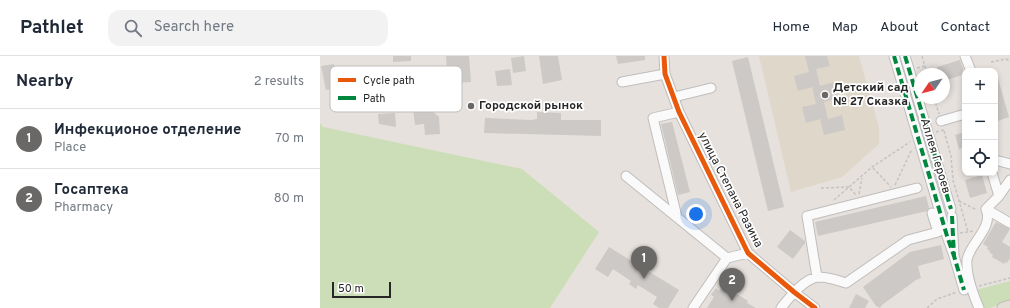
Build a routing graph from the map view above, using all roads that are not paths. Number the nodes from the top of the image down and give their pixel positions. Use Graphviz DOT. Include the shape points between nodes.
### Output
graph roads {
  1 [pos="664,56"];
  2 [pos="894,56"];
  3 [pos="905,56"];
  4 [pos="966,56"];
  5 [pos="970,68"];
  6 [pos="665,74"];
  7 [pos="622,82"];
  8 [pos="711,88"];
  9 [pos="674,97"];
  10 [pos="679,112"];
  11 [pos="962,116"];
  12 [pos="942,126"];
  13 [pos="998,161"];
  14 [pos="1010,164"];
  15 [pos="626,176"];
  16 [pos="993,176"];
  17 [pos="1010,180"];
  18 [pos="917,188"];
  19 [pos="999,196"];
  20 [pos="987,212"];
  21 [pos="932,213"];
  22 [pos="677,217"];
  23 [pos="1010,223"];
  24 [pos="748,253"];
  25 [pos="954,256"];
  26 [pos="727,258"];
  27 [pos="817,277"];
  28 [pos="964,290"];
  29 [pos="794,292"];
  30 [pos="1010,306"];
  31 [pos="693,308"];
  32 [pos="781,308"];
  33 [pos="815,308"];
  34 [pos="979,308"];
  35 [pos="1003,308"];
  1 -- 6 [label="street, улица Степана Разина"];
  2 -- 25 [label="street"];
  3 -- 25 [label="street, Аллея Героев" via="951,213"];
  4 -- 5 [label="street"];
  6 -- 7 [label="street"];
  6 -- 9 [label="street, улица Степана Разина"];
  8 -- 9 [label="street"];
  9 -- 10 [label="street, улица Степана Разина"];
  10 -- 22 [label="street" via="653,118"];
  10 -- 24 [label="street, улица Степана Разина"];
  11 -- 12 [label="street"];
  13 -- 14 [label="street"];
  15 -- 22 [label="street"];
  16 -- 19 [label="street"];
  17 -- 19 [label="street"];
  18 -- 27 [label="street" via="807,216"];
  19 -- 20 [label="street"];
  20 -- 23 [label="street"];
  20 -- 34 [label="street" via="984,230 968,258 967,271"];
  21 -- 27 [label="street" via="938,232 908,240 846,283"];
  22 -- 26 [label="street"];
  24 -- 26 [label="street"];
  24 -- 29 [label="street, улица Степана Разина"];
  25 -- 28 [label="street"];
  26 -- 31 [label="street"];
  27 -- 29 [label="street"];
  29 -- 32 [label="street"];
  29 -- 33 [label="street, улица Степана Разина"];
  30 -- 35 [label="main road"];
}
